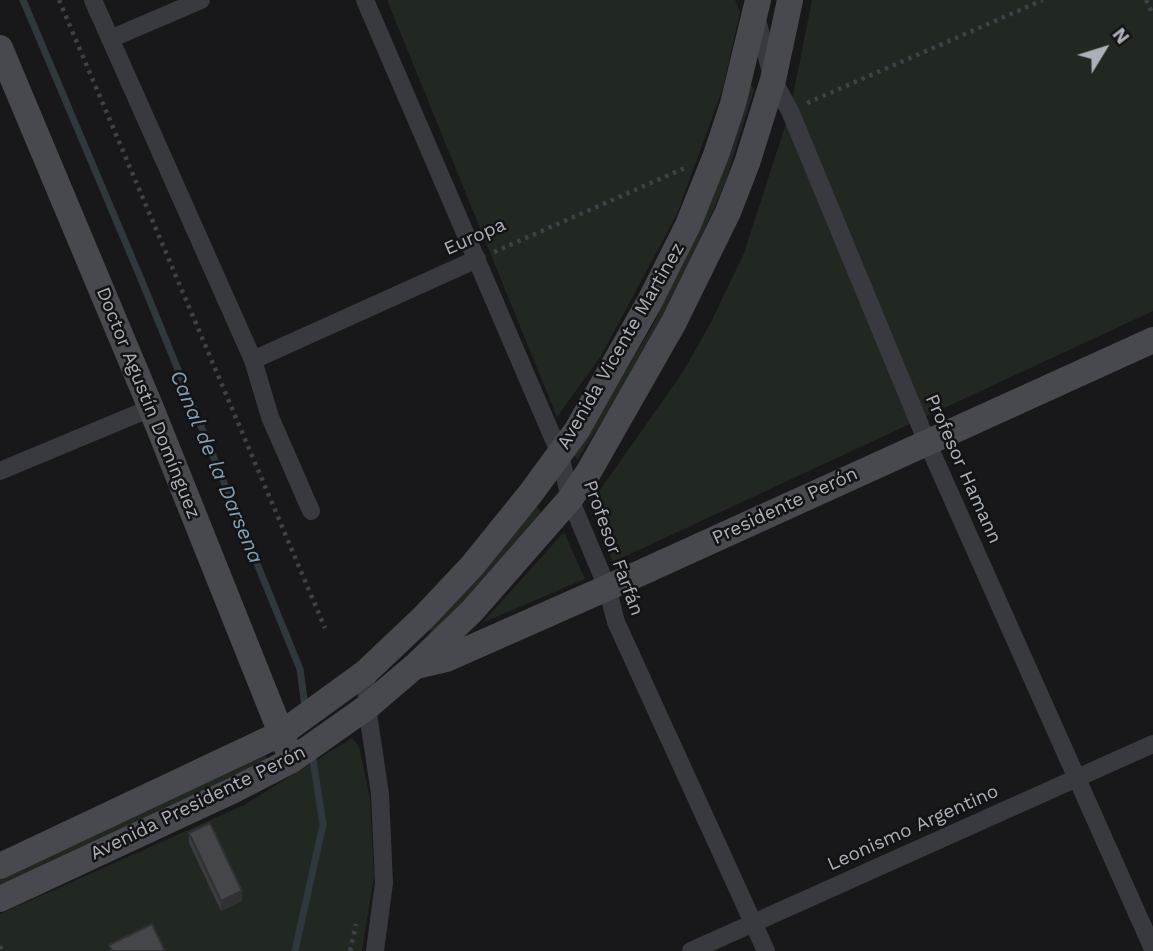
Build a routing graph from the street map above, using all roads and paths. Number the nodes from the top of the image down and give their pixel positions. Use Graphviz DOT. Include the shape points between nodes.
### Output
graph roads {
  1 [pos="60,0"];
  2 [pos="93,0"];
  3 [pos="201,0"];
  4 [pos="365,0"];
  5 [pos="790,0"];
  6 [pos="1043,0"];
  7 [pos="1146,0"];
  8 [pos="754,4"];
  9 [pos="1153,15"];
  10 [pos="110,39"];
  11 [pos="0,48"];
  12 [pos="774,80"];
  13 [pos="7,83"];
  14 [pos="790,111"];
  15 [pos="716,155"];
  16 [pos="477,259"];
  17 [pos="1153,340"];
  18 [pos="253,360"];
  19 [pos="151,408"];
  20 [pos="927,442"];
  21 [pos="560,454"];
  22 [pos="0,471"];
  23 [pos="570,499"];
  24 [pos="311,510"];
  25 [pos="607,587"];
  26 [pos="325,628"];
  27 [pos="415,666"];
  28 [pos="366,672"];
  29 [pos="366,707"];
  30 [pos="282,733"];
  31 [pos="1153,744"];
  32 [pos="292,760"];
  33 [pos="1077,779"];
  34 [pos="0,866"];
  35 [pos="0,899"];
  36 [pos="754,921"];
  37 [pos="0,946"];
  38 [pos="377,949"];
  39 [pos="1153,949"];
  40 [pos="2,951"];
  41 [pos="691,951"];
  42 [pos="766,951"];
  1 -- 26 [label="path"];
  2 -- 10 [label="street"];
  3 -- 10 [label="street"];
  4 -- 16 [label="street, Profesor Farfán"];
  5 -- 12 [label="main road, Avenida Vicente Martinez"];
  6 -- 14 [label="path"];
  7 -- 9 [label="path"];
  8 -- 12 [label="street, Profesor Hamann"];
  8 -- 15 [label="main road, Avenida Vicente Martinez" via="733,104"];
  10 -- 18 [label="street"];
  11 -- 13 [label="main road, Doctor Agustín Domínguez"];
  12 -- 14 [label="street, Profesor Hamann"];
  12 -- 23 [label="main road, Avenida Vicente Martinez" via="712,248"];
  13 -- 19 [label="main road, Doctor Agustín Domínguez"];
  14 -- 20 [label="street, Profesor Hamann"];
  15 -- 16 [label="path, Europa"];
  15 -- 21 [label="main road, Avenida Vicente Martinez" via="650,302"];
  16 -- 18 [label="street, Europa"];
  16 -- 21 [label="street, Profesor Farfán"];
  17 -- 20 [label="main road, Presidente Perón"];
  18 -- 24 [label="street" via="270,417"];
  19 -- 22 [label="street"];
  19 -- 30 [label="main road, Doctor Agustín Domínguez"];
  20 -- 25 [label="main road, Presidente Perón"];
  20 -- 33 [label="street, Profesor Hamann"];
  21 -- 23 [label="street, Profesor Farfán"];
  21 -- 28 [label="main road, Avenida Vicente Martinez" via="472,566"];
  23 -- 25 [label="street, Profesor Farfán"];
  23 -- 27 [label="main road, Avenida Vicente Martinez" via="472,611"];
  25 -- 27 [label="main road, Presidente Perón" via="446,659"];
  25 -- 36 [label="street, Profesor Farfán" via="616,622"];
  27 -- 28 [label="main road, Avenida Presidente Perón"];
  27 -- 29 [label="main road, Avenida Presidente Perón"];
  28 -- 29 [label="street"];
  28 -- 30 [label="main road, Avenida Presidente Perón"];
  29 -- 32 [label="main road, Avenida Presidente Perón"];
  29 -- 38 [label="street" via="380,794 384,883"];
  30 -- 32 [label="main road, Doctor Agustín Domínguez"];
  30 -- 34 [label="main road, Avenida Presidente Perón"];
  31 -- 33 [label="street, Leonismo Argentino"];
  32 -- 35 [label="main road, Avenida Presidente Perón"];
  33 -- 36 [label="street, Leonismo Argentino"];
  33 -- 39 [label="street, Profesor Hamann"];
  36 -- 41 [label="street, Leonismo Argentino"];
  36 -- 42 [label="street, Profesor Farfán"];
  37 -- 40 [label="path"];
}
